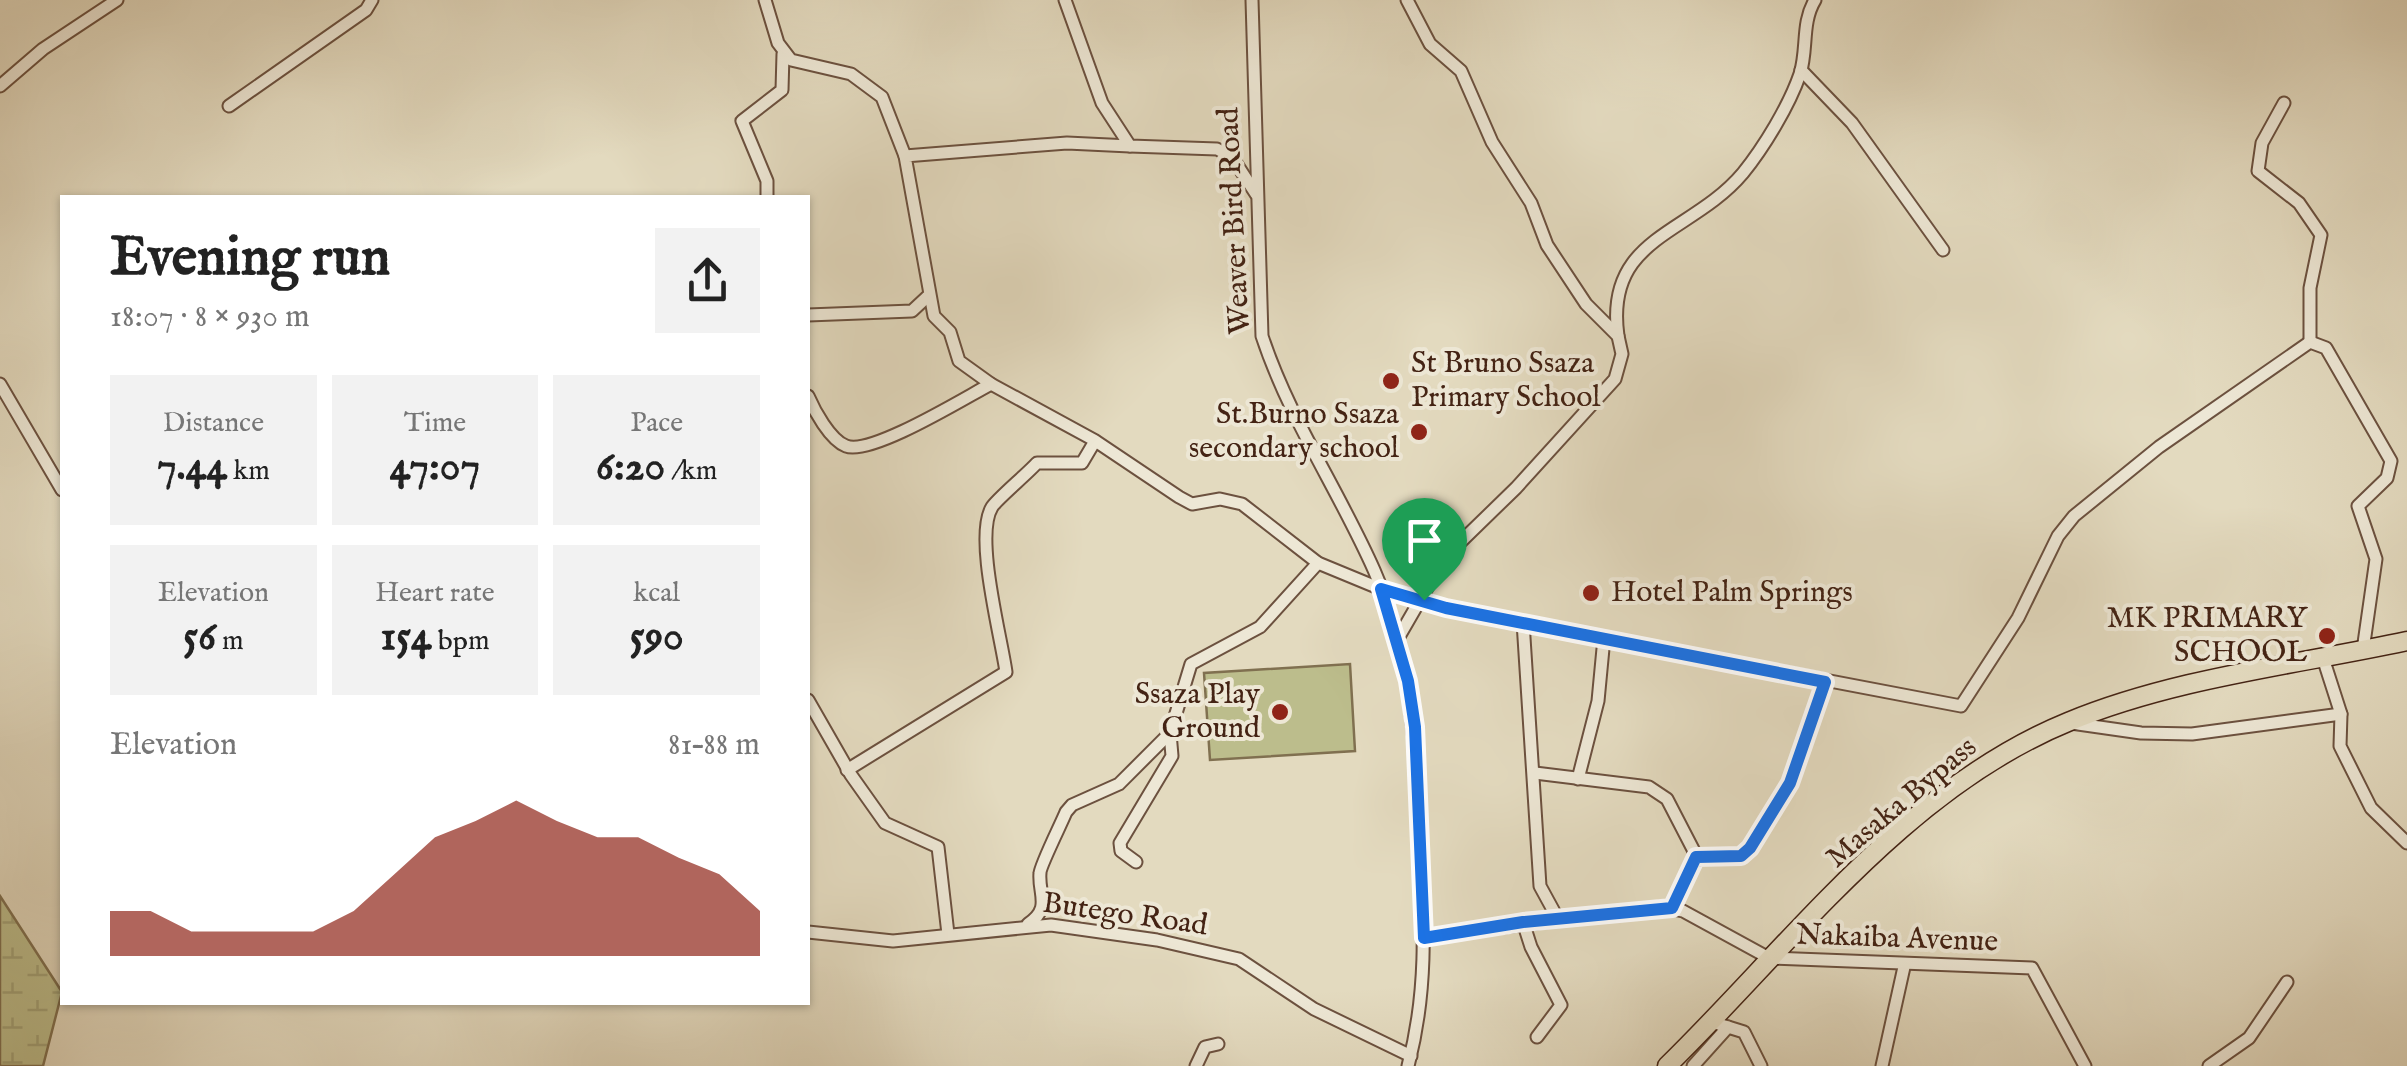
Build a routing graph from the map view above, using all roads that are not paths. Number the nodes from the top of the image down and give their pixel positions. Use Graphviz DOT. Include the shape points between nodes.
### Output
graph roads {
  1 [pos="117,0"];
  2 [pos="372,0"];
  3 [pos="765,0"];
  4 [pos="1065,0"];
  5 [pos="1252,0"];
  6 [pos="1407,0"];
  7 [pos="1816,0"];
  8 [pos="784,54"];
  9 [pos="1802,70"];
  10 [pos="2,79"];
  11 [pos="2284,102"];
  12 [pos="229,106"];
  13 [pos="1130,146"];
  14 [pos="906,156"];
  15 [pos="767,195"];
  16 [pos="1258,198"];
  17 [pos="1943,250"];
  18 [pos="927,298"];
  19 [pos="912,311"];
  20 [pos="810,315"];
  21 [pos="934,316"];
  22 [pos="1618,336"];
  23 [pos="2310,342"];
  24 [pos="0,384"];
  25 [pos="991,384"];
  26 [pos="812,413"];
  27 [pos="1095,441"];
  28 [pos="60,487"];
  29 [pos="1318,564"];
  30 [pos="1381,589"];
  31 [pos="1424,600"];
  32 [pos="1523,622"];
  33 [pos="1604,638"];
  34 [pos="1397,640"];
  35 [pos="2407,642"];
  36 [pos="2363,650"];
  37 [pos="2323,658"];
  38 [pos="1825,682"];
  39 [pos="810,704"];
  40 [pos="2341,714"];
  41 [pos="2321,717"];
  42 [pos="2067,722"];
  43 [pos="1170,733"];
  44 [pos="2338,736"];
  45 [pos="847,770"];
  46 [pos="1535,773"];
  47 [pos="1578,780"];
  48 [pos="2407,843"];
  49 [pos="1696,857"];
  50 [pos="1136,862"];
  51 [pos="1672,908"];
  52 [pos="1558,919"];
  53 [pos="1523,922"];
  54 [pos="1025,926"];
  55 [pos="810,932"];
  56 [pos="948,934"];
  57 [pos="1424,938"];
  58 [pos="1769,958"];
  59 [pos="1904,967"];
  60 [pos="2287,982"];
  61 [pos="1720,1025"];
  62 [pos="1537,1036"];
  63 [pos="1218,1044"];
  64 [pos="1410,1061"];
  65 [pos="1196,1066"];
  66 [pos="1667,1066"];
  67 [pos="1694,1066"];
  68 [pos="1761,1066"];
  69 [pos="1882,1066"];
  70 [pos="2085,1066"];
  71 [pos="2208,1066"];
  1 -- 10 [label="street"];
  2 -- 12 [label="street"];
  3 -- 8 [label="street"];
  4 -- 13 [label="street" via="1102,103"];
  5 -- 16 [label="street, Weaver Bird Road"];
  6 -- 22 [label="street" via="1430,44 1466,80 1548,245 1586,304"];
  7 -- 9 [label="street"];
  8 -- 14 [label="street" via="867,83 882,97"];
  8 -- 15 [label="street" via="782,90 742,121"];
  9 -- 17 [label="street" via="1852,123"];
  9 -- 22 [label="street" via="1745,170 1632,260 1617,296"];
  11 -- 23 [label="street" via="2262,143 2258,171 2298,203 2321,235 2310,288"];
  13 -- 14 [label="street" via="1067,142"];
  13 -- 16 [label="street" via="1217,149 1232,156"];
  14 -- 18 [label="street"];
  16 -- 30 [label="street, Weaver Bird Road" via="1262,336"];
  18 -- 19 [label="street"];
  18 -- 21 [label="street"];
  19 -- 20 [label="street"];
  19 -- 21 [label="street"];
  21 -- 25 [label="street" via="950,332 955,355"];
  22 -- 31 [label="street" via="1622,354 1615,379 1456,544"];
  23 -- 36 [label="street" via="2326,348 2391,461 2387,478 2358,506 2376,559"];
  23 -- 38 [label="street" via="2159,447 2074,516 1961,706"];
  24 -- 28 [label="street"];
  25 -- 26 [label="street" via="858,446 838,440"];
  25 -- 27 [label="street"];
  27 -- 29 [label="street" via="1192,504 1242,504"];
  27 -- 45 [label="street" via="1082,462 1037,463 992,507 985,562 1006,672"];
  29 -- 30 [label="street"];
  29 -- 43 [label="street" via="1260,626 1195,659"];
  30 -- 31 [label="street"];
  30 -- 34 [label="street, Weaver Bird Road"];
  31 -- 32 [label="street"];
  31 -- 34 [label="street"];
  32 -- 33 [label="street"];
  32 -- 46 [label="street"];
  33 -- 38 [label="street"];
  33 -- 47 [label="street" via="1598,701"];
  34 -- 57 [label="street, Weaver Bird Road" via="1415,727"];
  35 -- 36 [label="highway, Masaka Bypass"];
  36 -- 37 [label="highway, Masaka Bypass"];
  37 -- 40 [label="street"];
  37 -- 42 [label="highway, Masaka Bypass" via="2154,693"];
  38 -- 49 [label="street" via="1790,783 1750,848 1741,856"];
  39 -- 45 [label="street"];
  40 -- 41 [label="street"];
  40 -- 44 [label="street"];
  41 -- 42 [label="street" via="2192,734"];
  41 -- 44 [label="street"];
  42 -- 58 [label="highway, Masaka Bypass" via="1962,783"];
  43 -- 50 [label="street" via="1172,756 1120,843"];
  43 -- 54 [label="street" via="1119,784 1066,812 1039,871 1045,899 1038,918"];
  44 -- 48 [label="street" via="2371,808"];
  45 -- 56 [label="street" via="885,823 938,847"];
  46 -- 47 [label="street"];
  46 -- 52 [label="street" via="1540,886"];
  47 -- 49 [label="street" via="1658,792"];
  49 -- 51 [label="street"];
  51 -- 52 [label="street"];
  51 -- 58 [label="street, Nakaiba Avenue"];
  52 -- 53 [label="street"];
  53 -- 57 [label="street"];
  53 -- 62 [label="street" via="1562,1005"];
  54 -- 56 [label="street, Butego Road"];
  54 -- 64 [label="street, Butego Road" via="1220,953"];
  55 -- 56 [label="street, Butego Road" via="872,942"];
  57 -- 64 [label="street, Weaver Bird Road" via="1426,978"];
  58 -- 59 [label="street, Nakaiba Avenue"];
  58 -- 61 [label="highway, Masaka Bypass"];
  59 -- 69 [label="street"];
  59 -- 70 [label="street, Nakaiba Avenue" via="2032,968"];
  60 -- 71 [label="street" via="2249,1038"];
  61 -- 66 [label="highway, Masaka Bypass"];
  61 -- 67 [label="street"];
  61 -- 68 [label="street" via="1744,1032"];
  63 -- 65 [label="street" via="1206,1047"];
}
